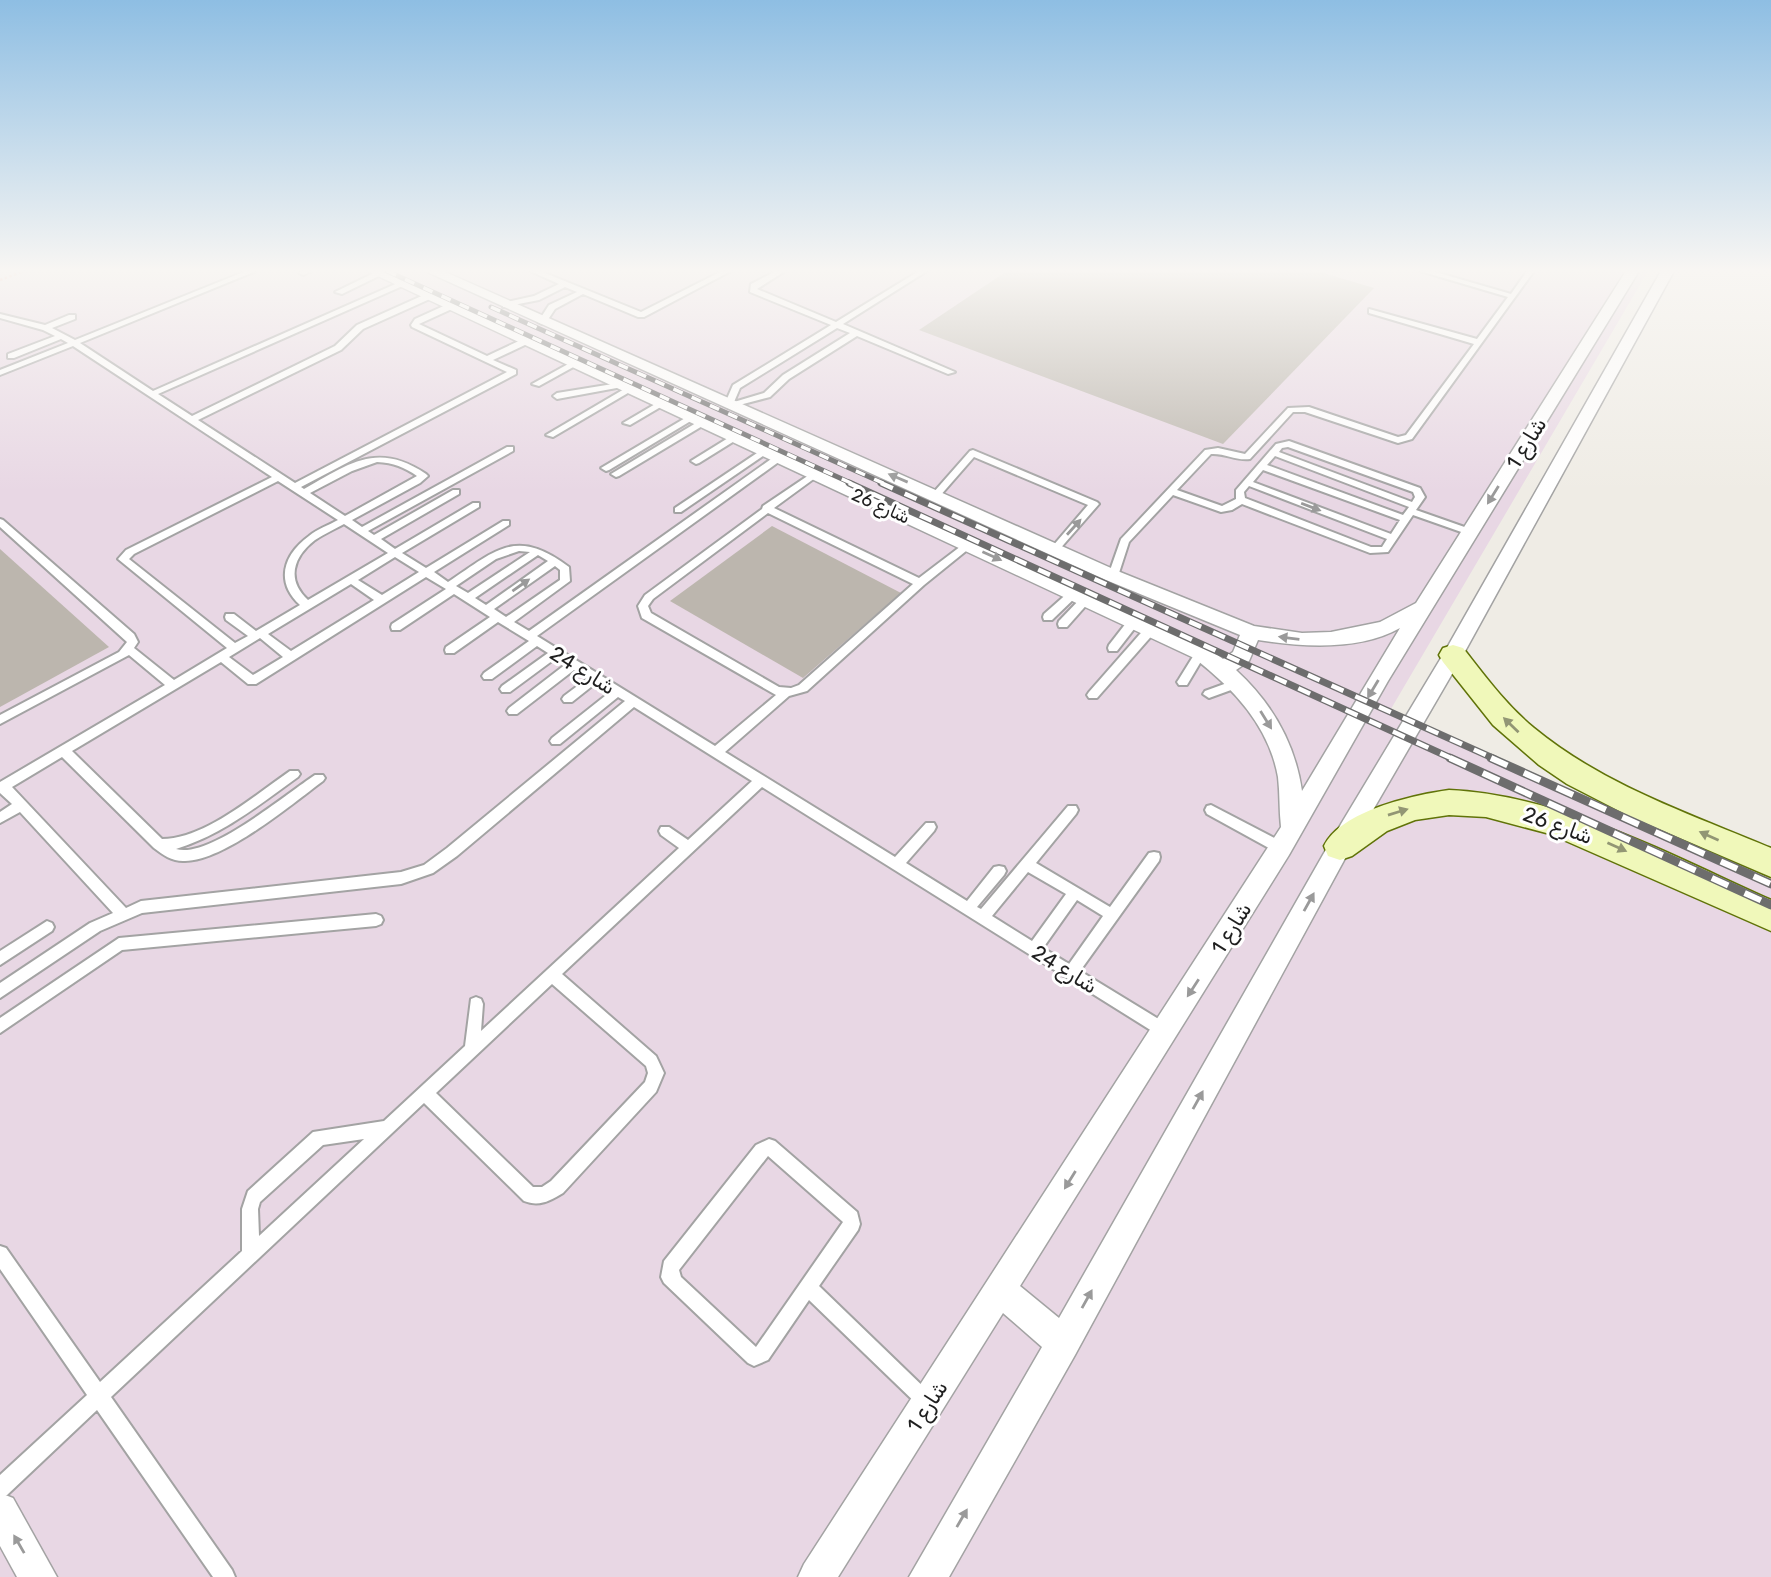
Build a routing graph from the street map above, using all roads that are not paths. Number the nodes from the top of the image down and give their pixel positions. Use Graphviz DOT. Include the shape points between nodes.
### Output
graph roads {
  1 [pos="40,345"];
  2 [pos="70,345"];
  3 [pos="76,345"];
  4 [pos="266,345"];
  5 [pos="341,345"];
  6 [pos="456,345"];
  7 [pos="519,345"];
  8 [pos="530,345"];
  9 [pos="593,345"];
  10 [pos="804,345"];
  11 [pos="838,345"];
  12 [pos="884,345"];
  13 [pos="1475,345"];
  14 [pos="1587,345"];
  15 [pos="1627,345"];
  16 [pos="11,356"];
  17 [pos="488,359"];
  18 [pos="573,365"];
  19 [pos="951,372"];
  20 [pos="0,373"];
  21 [pos="536,384"];
  22 [pos="624,388"];
  23 [pos="152,394"];
  24 [pos="556,396"];
  25 [pos="660,405"];
  26 [pos="732,406"];
  27 [pos="191,419"];
  28 [pos="698,422"];
  29 [pos="627,423"];
  30 [pos="550,435"];
  31 [pos="733,438"];
  32 [pos="510,449"];
  33 [pos="973,453"];
  34 [pos="1273,453"];
  35 [pos="770,455"];
  36 [pos="696,461"];
  37 [pos="1262,466"];
  38 [pos="606,468"];
  39 [pos="616,474"];
  40 [pos="812,475"];
  41 [pos="278,477"];
  42 [pos="1248,483"];
  43 [pos="413,484"];
  44 [pos="299,490"];
  45 [pos="1172,491"];
  46 [pos="456,492"];
  47 [pos="428,494"];
  48 [pos="390,495"];
  49 [pos="936,495"];
  50 [pos="1241,500"];
  51 [pos="476,505"];
  52 [pos="406,506"];
  53 [pos="766,509"];
  54 [pos="678,510"];
  55 [pos="1410,512"];
  56 [pos="344,520"];
  57 [pos="0,522"];
  58 [pos="506,523"];
  59 [pos="361,531"];
  60 [pos="1470,533"];
  61 [pos="1393,538"];
  62 [pos="374,539"];
  63 [pos="968,545"];
  64 [pos="1055,549"];
  65 [pos="538,551"];
  66 [pos="395,553"];
  67 [pos="555,561"];
  68 [pos="428,573"];
  69 [pos="1113,576"];
  70 [pos="350,579"];
  71 [pos="920,583"];
  72 [pos="452,588"];
  73 [pos="1080,596"];
  74 [pos="468,598"];
  75 [pos="383,601"];
  76 [pos="307,605"];
  77 [pos="1424,607"];
  78 [pos="486,609"];
  79 [pos="230,617"];
  80 [pos="1048,617"];
  81 [pos="503,619"];
  82 [pos="1134,621"];
  83 [pos="1063,624"];
  84 [pos="396,627"];
  85 [pos="1151,629"];
  86 [pos="1251,632"];
  87 [pos="258,634"];
  88 [pos="533,638"];
  89 [pos="234,648"];
  90 [pos="1113,648"];
  91 [pos="129,650"];
  92 [pos="450,650"];
  93 [pos="556,653"];
  94 [pos="1201,653"];
  95 [pos="1453,655"];
  96 [pos="221,656"];
  97 [pos="291,657"];
  98 [pos="574,664"];
  99 [pos="488,676"];
  100 [pos="1231,676"];
  101 [pos="596,678"];
  102 [pos="1183,682"];
  103 [pos="173,685"];
  104 [pos="506,689"];
  105 [pos="617,692"];
  106 [pos="786,692"];
  107 [pos="1209,694"];
  108 [pos="1093,695"];
  109 [pos="568,699"];
  110 [pos="633,701"];
  111 [pos="513,711"];
  112 [pos="0,720"];
  113 [pos="556,741"];
  114 [pos="63,750"];
  115 [pos="715,753"];
  116 [pos="294,774"];
  117 [pos="319,778"];
  118 [pos="760,781"];
  119 [pos="1,787"];
  120 [pos="21,805"];
  121 [pos="1072,810"];
  122 [pos="1211,810"];
  123 [pos="0,818"];
  124 [pos="930,827"];
  125 [pos="665,831"];
  126 [pos="1286,838"];
  127 [pos="159,844"];
  128 [pos="1340,846"];
  129 [pos="689,848"];
  130 [pos="1154,857"];
  131 [pos="1771,863"];
  132 [pos="1026,864"];
  133 [pos="896,865"];
  134 [pos="999,871"];
  135 [pos="1075,892"];
  136 [pos="968,909"];
  137 [pos="122,913"];
  138 [pos="1113,915"];
  139 [pos="1771,916"];
  140 [pos="982,918"];
  141 [pos="376,920"];
  142 [pos="47,927"];
  143 [pos="1033,950"];
  144 [pos="0,959"];
  145 [pos="1070,973"];
  146 [pos="552,975"];
  147 [pos="0,991"];
  148 [pos="476,1004"];
  149 [pos="0,1026"];
  150 [pos="1165,1031"];
  151 [pos="472,1050"];
  152 [pos="425,1093"];
  153 [pos="387,1128"];
  154 [pos="0,1254"];
  155 [pos="251,1255"];
  156 [pos="809,1288"];
  157 [pos="1001,1290"];
  158 [pos="1063,1343"];
  159 [pos="99,1396"];
  160 [pos="929,1404"];
  161 [pos="0,1488"];
  162 [pos="0,1511"];
  163 [pos="38,1577"];
  164 [pos="225,1577"];
  165 [pos="817,1577"];
  166 [pos="928,1577"];
  1 -- 16 [label="lane"];
  2 -- 20 [label="lane"];
  3 -- 23 [label="lane, شارع 24"];
  4 -- 23 [label="lane"];
  5 -- 27 [label="lane"];
  6 -- 17 [label="lane"];
  7 -- 17 [label="lane"];
  8 -- 18 [label="street, شارع 26"];
  9 -- 26 [label="street, شارع 26"];
  10 -- 26 [label="lane" via="736,387"];
  11 -- 26 [label="lane" via="767,394"];
  12 -- 19 [label="lane"];
  13 -- 45 [label="lane" via="1405,439 1392,439 1296,408 1247,457 1208,452"];
  14 -- 60 [label="street, شارع 1, one-way"];
  15 -- 95 [label="street, شارع 1"];
  17 -- 44 [label="lane" via="513,372"];
  18 -- 21 [label="lane"];
  18 -- 22 [label="street, شارع 26"];
  22 -- 24 [label="lane"];
  22 -- 25 [label="street, شارع 26"];
  22 -- 30 [label="lane"];
  23 -- 27 [label="lane, شارع 24"];
  25 -- 28 [label="street, شارع 26"];
  25 -- 29 [label="lane"];
  26 -- 28 [label="street"];
  49 -- 26 [label="street, شارع 26, one-way"];
  27 -- 41 [label="lane, شارع 24"];
  28 -- 31 [label="street, شارع 26"];
  28 -- 38 [label="lane"];
  28 -- 39 [label="lane"];
  31 -- 35 [label="street, شارع 26"];
  31 -- 36 [label="lane"];
  32 -- 47 [label="lane"];
  33 -- 49 [label="lane"];
  64 -- 33 [label="lane, one-way" via="1094,504"];
  34 -- 37 [label="lane"];
  34 -- 55 [label="lane"];
  34 -- 55 [label="lane" via="1283,444 1297,445 1413,488 1420,495"];
  35 -- 40 [label="street, شارع 26"];
  35 -- 54 [label="lane"];
  35 -- 88 [label="lane"];
  37 -- 42 [label="lane"];
  37 -- 55 [label="lane"];
  40 -- 53 [label="lane"];
  40 -- 63 [label="street, شارع 26"];
  41 -- 44 [label="lane, شارع 24"];
  41 -- 89 [label="lane" via="123,559"];
  42 -- 50 [label="lane" via="1238,494"];
  42 -- 61 [label="lane, one-way"];
  43 -- 44 [label="lane" via="422,474 399,459 384,458"];
  43 -- 47 [label="lane"];
  43 -- 48 [label="lane"];
  44 -- 56 [label="lane, شارع 24"];
  45 -- 50 [label="lane" via="1221,509"];
  45 -- 69 [label="lane" via="1124,541"];
  46 -- 62 [label="lane"];
  47 -- 52 [label="lane"];
  48 -- 52 [label="lane"];
  48 -- 56 [label="lane"];
  49 -- 64 [label="street, شارع 26"];
  50 -- 61 [label="lane" via="1374,551 1385,550"];
  51 -- 66 [label="lane"];
  52 -- 59 [label="lane"];
  53 -- 71 [label="lane"];
  53 -- 106 [label="lane" via="643,606 646,615"];
  55 -- 60 [label="lane"];
  55 -- 61 [label="lane"];
  56 -- 59 [label="lane, شارع 24"];
  56 -- 76 [label="lane" via="312,538 293,562 289,586"];
  57 -- 91 [label="lane" via="130,636"];
  58 -- 68 [label="lane"];
  59 -- 62 [label="lane, شارع 24"];
  60 -- 77 [label="street, شارع 1"];
  62 -- 66 [label="lane, شارع 24"];
  63 -- 71 [label="lane"];
  63 -- 73 [label="street, شارع 26, one-way"];
  64 -- 69 [label="street, شارع 26"];
  65 -- 67 [label="lane"];
  65 -- 72 [label="lane" via="512,546"];
  65 -- 74 [label="lane"];
  66 -- 68 [label="lane, شارع 24"];
  66 -- 70 [label="lane"];
  78 -- 67 [label="lane, one-way"];
  67 -- 81 [label="lane" via="565,569 565,581"];
  68 -- 72 [label="lane, شارع 24"];
  68 -- 75 [label="lane"];
  69 -- 86 [label="street, شارع 26"];
  70 -- 75 [label="lane"];
  70 -- 76 [label="lane"];
  71 -- 106 [label="lane" via="803,688"];
  72 -- 74 [label="lane, شارع 24"];
  72 -- 84 [label="lane"];
  73 -- 80 [label="lane"];
  73 -- 82 [label="street, شارع 26"];
  73 -- 83 [label="lane"];
  74 -- 78 [label="lane, شارع 24"];
  75 -- 97 [label="lane"];
  76 -- 87 [label="lane"];
  77 -- 86 [label="street, شارع 26, one-way" via="1385,628 1331,639 1302,640"];
  77 -- 126 [label="street, شارع 1, one-way"];
  78 -- 81 [label="lane, شارع 24"];
  79 -- 87 [label="lane"];
  81 -- 88 [label="lane, شارع 24"];
  81 -- 92 [label="lane"];
  82 -- 85 [label="street, شارع 26"];
  82 -- 90 [label="lane"];
  85 -- 94 [label="street, شارع 26"];
  85 -- 108 [label="lane"];
  86 -- 100 [label="street"];
  87 -- 89 [label="lane"];
  87 -- 97 [label="lane"];
  88 -- 93 [label="lane, شارع 24"];
  88 -- 99 [label="lane"];
  89 -- 96 [label="lane"];
  91 -- 103 [label="lane"];
  91 -- 112 [label="lane"];
  93 -- 98 [label="lane, شارع 24"];
  93 -- 104 [label="lane"];
  94 -- 100 [label="street, شارع 26"];
  94 -- 102 [label="lane"];
  95 -- 128 [label="street, شارع 1"];
  131 -- 95 [label="main road, one-way" via="1617,795 1548,755 1504,719"];
  96 -- 97 [label="lane" via="252,681"];
  96 -- 103 [label="lane"];
  98 -- 101 [label="lane, شارع 24"];
  98 -- 111 [label="lane"];
  100 -- 107 [label="lane"];
  100 -- 126 [label="street, شارع 26, one-way" via="1267,719 1286,760 1293,807"];
  101 -- 105 [label="lane, شارع 24"];
  101 -- 109 [label="lane"];
  103 -- 114 [label="lane"];
  105 -- 110 [label="lane, شارع 24"];
  105 -- 113 [label="lane"];
  106 -- 115 [label="lane"];
  110 -- 115 [label="lane, شارع 24"];
  110 -- 137 [label="lane" via="441,861 415,874 160,904"];
  114 -- 119 [label="lane"];
  114 -- 127 [label="lane"];
  115 -- 118 [label="lane, شارع 24"];
  116 -- 127 [label="lane" via="197,837 177,845"];
  117 -- 127 [label="lane" via="210,850 179,856"];
  118 -- 129 [label="lane"];
  118 -- 133 [label="lane, شارع 24"];
  119 -- 120 [label="lane"];
  120 -- 123 [label="lane"];
  120 -- 137 [label="lane"];
  121 -- 132 [label="lane"];
  122 -- 126 [label="lane"];
  124 -- 133 [label="lane"];
  125 -- 129 [label="lane"];
  126 -- 150 [label="street, شارع 1, one-way"];
  128 -- 139 [label="main road, شارع 26, one-way" via="1386,815 1446,802 1485,803 1578,830"];
  158 -- 128 [label="street, شارع 1, one-way"];
  129 -- 146 [label="lane"];
  130 -- 138 [label="lane"];
  132 -- 135 [label="lane"];
  132 -- 140 [label="lane"];
  133 -- 136 [label="lane, شارع 24"];
  134 -- 136 [label="lane"];
  135 -- 138 [label="lane"];
  135 -- 143 [label="lane"];
  136 -- 140 [label="lane, شارع 24"];
  137 -- 147 [label="lane"];
  138 -- 145 [label="lane"];
  140 -- 143 [label="lane, شارع 24"];
  141 -- 149 [label="lane" via="119,944"];
  142 -- 144 [label="lane"];
  143 -- 145 [label="lane, شارع 24"];
  145 -- 150 [label="lane, شارع 24"];
  146 -- 151 [label="lane"];
  146 -- 152 [label="lane" via="651,1061 656,1073 651,1087 557,1187 544,1195 530,1195"];
  148 -- 151 [label="lane"];
  150 -- 157 [label="street, شارع 1, one-way"];
  151 -- 152 [label="lane"];
  152 -- 153 [label="lane"];
  153 -- 155 [label="lane"];
  153 -- 155 [label="lane" via="319,1138 258,1192 251,1203"];
  154 -- 159 [label="lane"];
  155 -- 159 [label="lane"];
  156 -- 156 [label="lane" via="850,1230 851,1218 765,1148 675,1260 670,1277 754,1357 762,1354"];
  156 -- 160 [label="lane"];
  157 -- 158 [label="street"];
  157 -- 160 [label="street, شارع 1"];
  166 -- 158 [label="street, شارع 1, one-way"];
  159 -- 161 [label="lane"];
  159 -- 164 [label="lane"];
  160 -- 165 [label="street, شارع 1"];
  163 -- 162 [label="street, one-way"];
}
